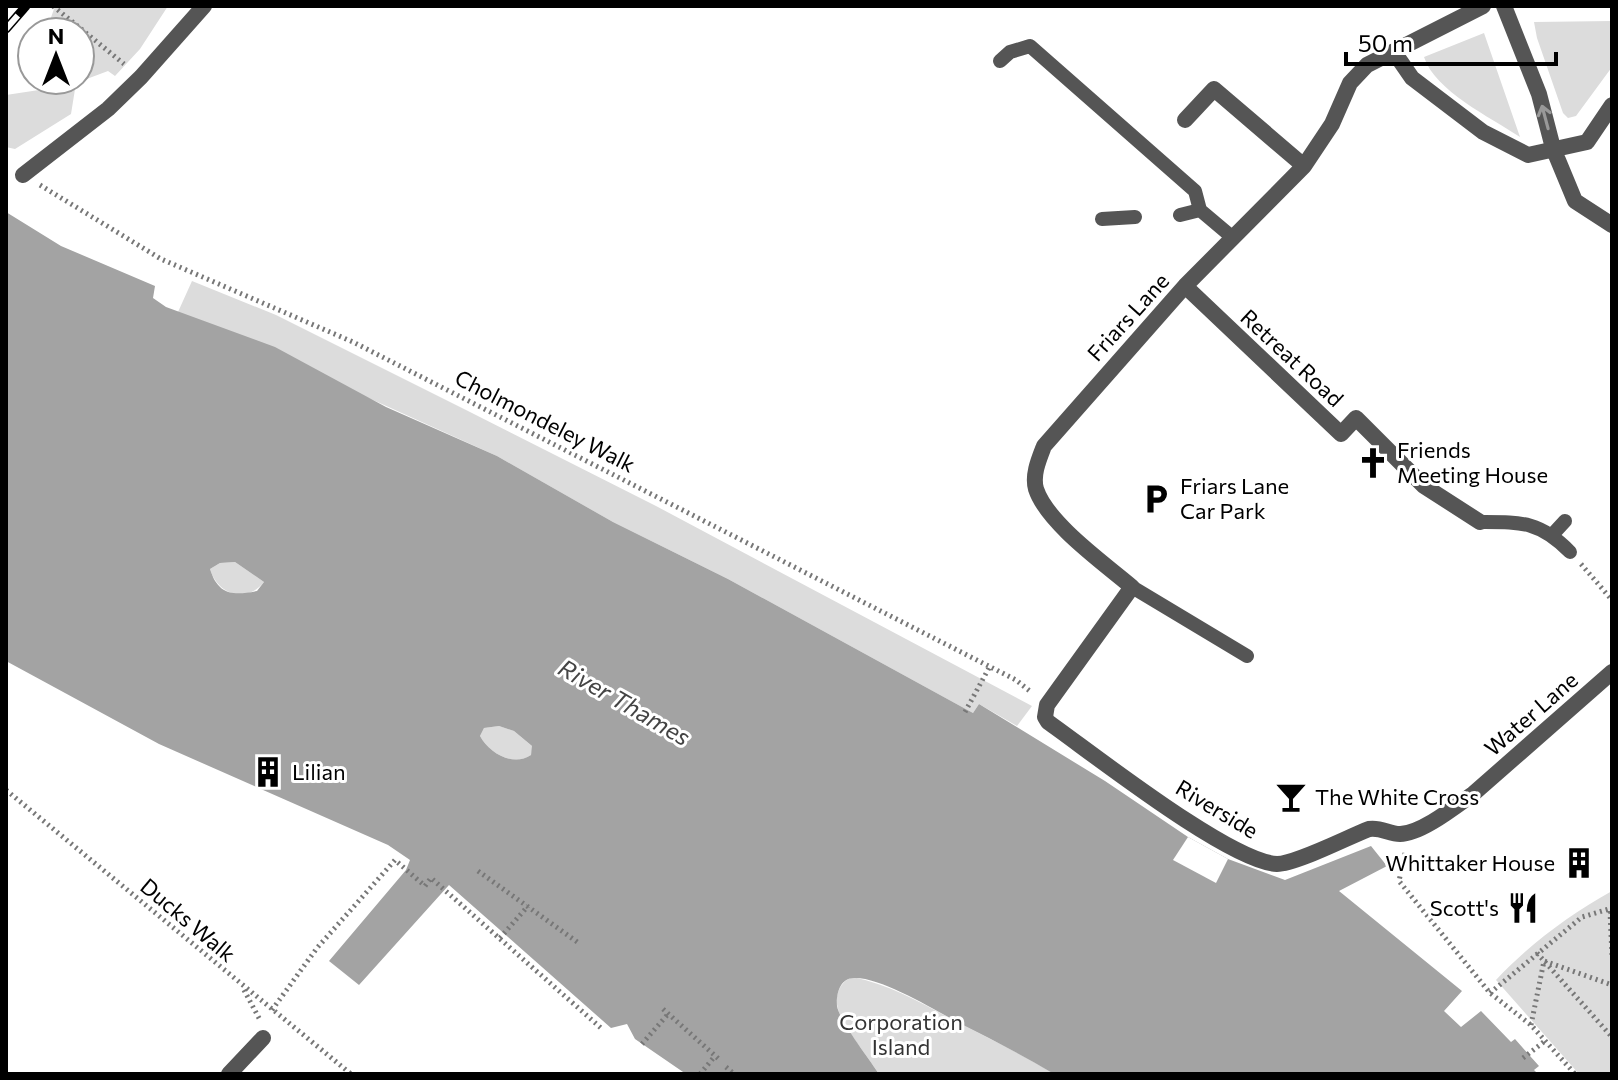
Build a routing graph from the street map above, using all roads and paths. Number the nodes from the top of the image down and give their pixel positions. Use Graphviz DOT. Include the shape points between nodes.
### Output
graph roads {
  1 [pos="53,6"];
  2 [pos="204,6"];
  3 [pos="1483,6"];
  4 [pos="1504,6"];
  5 [pos="1394,52"];
  6 [pos="1000,61"];
  7 [pos="141,77"];
  8 [pos="1612,105"];
  9 [pos="1185,120"];
  10 [pos="1553,148"];
  11 [pos="1304,166"];
  12 [pos="23,175"];
  13 [pos="1200,210"];
  14 [pos="1180,215"];
  15 [pos="1135,217"];
  16 [pos="1102,219"];
  17 [pos="1612,225"];
  18 [pos="1232,237"];
  19 [pos="1185,286"];
  20 [pos="1565,521"];
  21 [pos="1480,522"];
  22 [pos="1553,534"];
  23 [pos="1570,552"];
  24 [pos="1132,587"];
  25 [pos="1612,600"];
  26 [pos="1247,656"];
  27 [pos="990,666"];
  28 [pos="1612,672"];
  29 [pos="1047,705"];
  30 [pos="965,712"];
  31 [pos="6,790"];
  32 [pos="1396,834"];
  33 [pos="478,871"];
  34 [pos="528,906"];
  35 [pos="1611,910"];
  36 [pos="500,938"];
  37 [pos="580,944"];
  38 [pos="1537,953"];
  39 [pos="1612,956"];
  40 [pos="1544,961"];
  41 [pos="1612,985"];
  42 [pos="242,986"];
  43 [pos="1490,993"];
  44 [pos="272,1010"];
  45 [pos="1531,1025"];
  46 [pos="601,1028"];
  47 [pos="264,1036"];
  48 [pos="1612,1037"];
  49 [pos="1545,1041"];
  50 [pos="642,1044"];
  51 [pos="715,1056"];
  52 [pos="1523,1058"];
  53 [pos="721,1061"];
  54 [pos="726,1067"];
  55 [pos="229,1074"];
  56 [pos="351,1074"];
  57 [pos="700,1074"];
  58 [pos="734,1074"];
  59 [pos="1575,1074"];
  1 -- 7 [label="path"];
  2 -- 7 [label="street"];
  3 -- 5 [label="street, Friars Lane"];
  10 -- 4 [label="street, one-way" via="1539,94"];
  5 -- 10 [label="street" via="1412,78 1483,132 1528,155"];
  5 -- 11 [label="street, Friars Lane" via="1367,65 1350,83 1332,124"];
  6 -- 13 [label="lane" via="1030,46 1195,191"];
  7 -- 12 [label="street"];
  8 -- 10 [label="street" via="1587,142"];
  9 -- 11 [label="street" via="1214,89"];
  10 -- 17 [label="street" via="1575,201"];
  11 -- 18 [label="street, Friars Lane"];
  12 -- 27 [label="path, Cholmondeley Walk" via="161,259 353,342"];
  13 -- 14 [label="lane"];
  13 -- 18 [label="lane"];
  15 -- 16 [label="lane"];
  18 -- 19 [label="street, Friars Lane"];
  19 -- 21 [label="street, Retreat Road" via="1341,434 1356,418 1424,486"];
  19 -- 24 [label="street, Friars Lane" via="1044,446 1036,467 1036,488 1056,521"];
  20 -- 22 [label="lane"];
  21 -- 22 [label="lane" via="1537,526"];
  22 -- 23 [label="lane"];
  23 -- 25 [label="path"];
  24 -- 26 [label="lane"];
  24 -- 29 [label="street"];
  27 -- 29 [label="path, Cholmondeley Walk"];
  27 -- 30 [label="path"];
  28 -- 32 [label="street, Water Lane" via="1473,794 1412,832"];
  29 -- 32 [label="street, Riverside" via="1048,722 1205,832 1261,860 1286,862 1369,829"];
  31 -- 42 [label="path, Ducks Walk"];
  32 -- 43 [label="path" via="1404,844 1399,881"];
  33 -- 34 [label="path"];
  34 -- 36 [label="path"];
  34 -- 37 [label="path"];
  35 -- 38 [label="path" via="1582,917"];
  35 -- 39 [label="path"];
  36 -- 44 [label="path" via="431,878 425,886 395,860 317,948"];
  36 -- 46 [label="path"];
  38 -- 40 [label="path"];
  38 -- 43 [label="path"];
  40 -- 41 [label="path"];
  40 -- 45 [label="path"];
  40 -- 48 [label="path"];
  42 -- 44 [label="path, Ducks Walk"];
  42 -- 47 [label="path"];
  43 -- 45 [label="path"];
  44 -- 56 [label="path, Ducks Walk"];
  45 -- 49 [label="path"];
  47 -- 55 [label="street"];
  49 -- 52 [label="path"];
  49 -- 59 [label="path"];
  50 -- 51 [label="path" via="666,1012"];
  51 -- 53 [label="path"];
  51 -- 57 [label="path"];
  54 -- 58 [label="path"];
}
